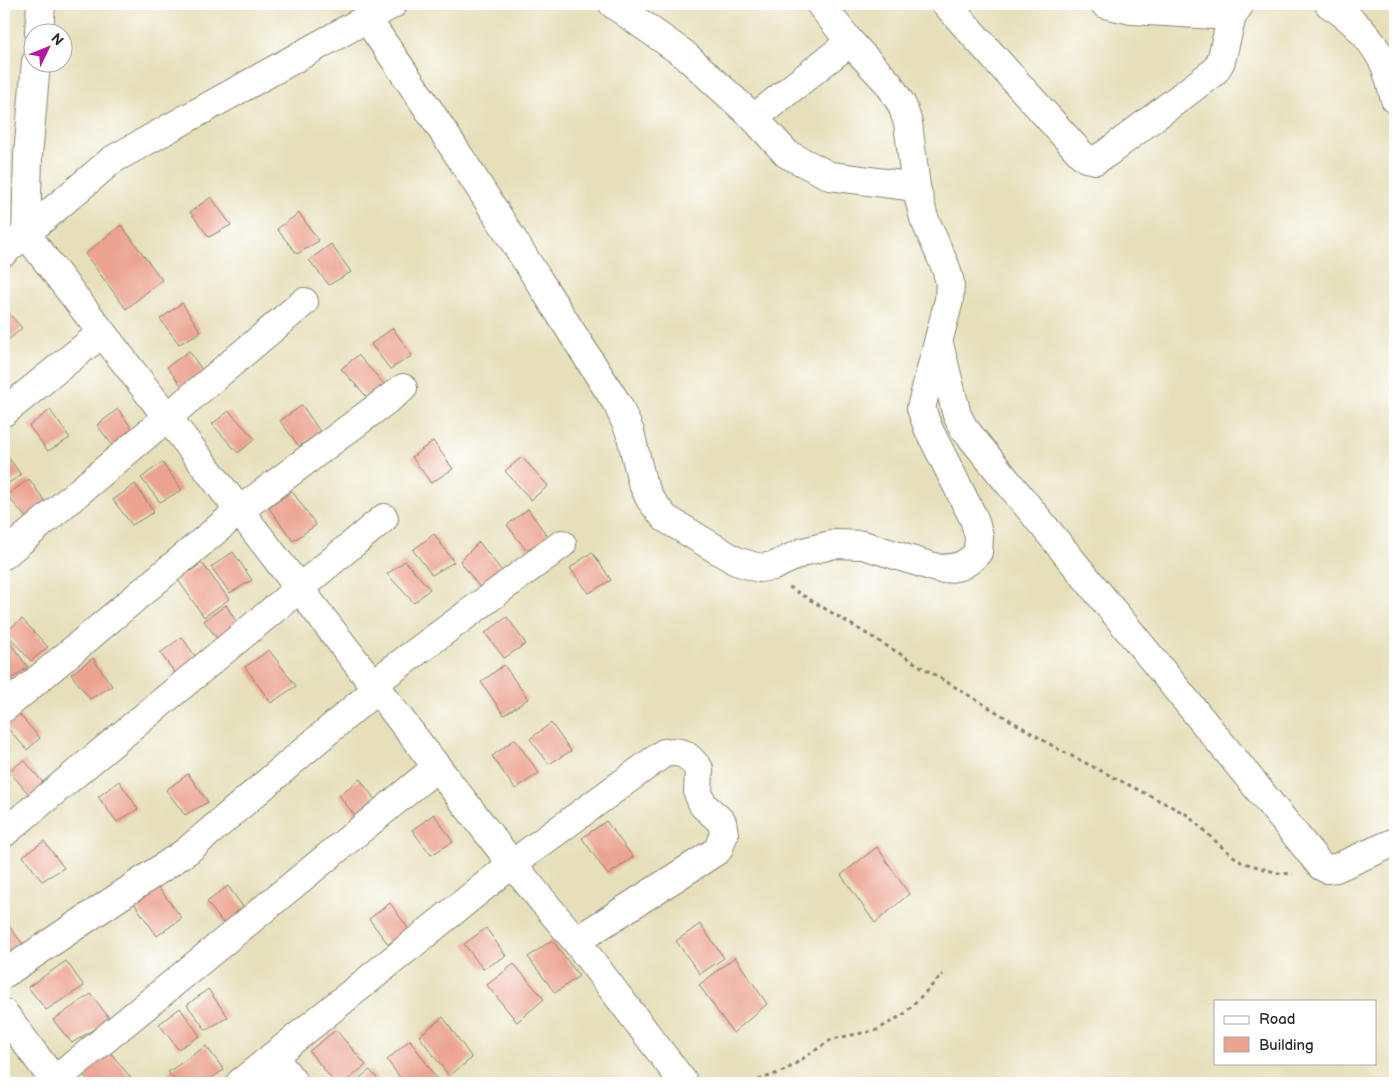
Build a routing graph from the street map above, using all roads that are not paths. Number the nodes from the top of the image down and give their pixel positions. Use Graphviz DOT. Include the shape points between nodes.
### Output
graph roads {
  1 [pos="41,4"];
  2 [pos="393,4"];
  3 [pos="820,4"];
  4 [pos="946,4"];
  5 [pos="1105,4"];
  6 [pos="1329,4"];
  7 [pos="629,7"];
  8 [pos="1236,10"];
  9 [pos="366,18"];
  10 [pos="40,22"];
  11 [pos="850,42"];
  12 [pos="35,72"];
  13 [pos="1395,99"];
  14 [pos="754,118"];
  15 [pos="916,187"];
  16 [pos="26,234"];
  17 [pos="4,252"];
  18 [pos="304,302"];
  19 [pos="102,333"];
  20 [pos="939,343"];
  21 [pos="403,388"];
  22 [pos="4,412"];
  23 [pos="167,417"];
  24 [pos="240,510"];
  25 [pos="384,518"];
  26 [pos="562,544"];
  27 [pos="4,555"];
  28 [pos="299,588"];
  29 [pos="375,687"];
  30 [pos="4,708"];
  31 [pos="437,767"];
  32 [pos="4,834"];
  33 [pos="1395,842"];
  34 [pos="512,864"];
  35 [pos="576,941"];
  36 [pos="4,974"];
  37 [pos="4,1013"];
  38 [pos="273,1056"];
  39 [pos="55,1082"];
  40 [pos="240,1083"];
  41 [pos="294,1083"];
  42 [pos="684,1083"];
  1 -- 10 [label="street"];
  2 -- 9 [label="street"];
  3 -- 11 [label="street"];
  4 -- 8 [label="street" via="1080,154 1091,160 1101,158 1215,71"];
  5 -- 8 [label="street" via="1132,10"];
  6 -- 13 [label="street" via="1362,30 1384,62"];
  7 -- 14 [label="street"];
  9 -- 16 [label="street" via="112,160"];
  9 -- 20 [label="street" via="420,96 618,406 630,432 642,482 650,499 665,518 736,562 759,568 774,566 803,552 835,544 864,545 940,569 965,564 978,552 980,536 974,518 921,408"];
  11 -- 14 [label="street"];
  11 -- 15 [label="street" via="889,84 902,105 908,123"];
  12 -- 16 [label="street"];
  14 -- 15 [label="street" via="788,154 830,176"];
  15 -- 20 [label="street" via="924,218 950,283 950,300"];
  16 -- 17 [label="street"];
  16 -- 19 [label="street"];
  18 -- 23 [label="street"];
  19 -- 22 [label="street"];
  19 -- 23 [label="street"];
  20 -- 33 [label="street" via="963,427 1320,866 1336,868"];
  21 -- 24 [label="street"];
  23 -- 24 [label="street"];
  23 -- 27 [label="street"];
  24 -- 28 [label="street"];
  24 -- 30 [label="street"];
  25 -- 28 [label="street"];
  26 -- 29 [label="street"];
  28 -- 29 [label="street"];
  28 -- 32 [label="street"];
  29 -- 31 [label="street"];
  29 -- 36 [label="street" via="187,851"];
  31 -- 34 [label="street"];
  31 -- 39 [label="street"];
  34 -- 35 [label="street"];
  34 -- 35 [label="street" via="664,753 678,751 689,757 699,769 698,793 703,805 722,822 724,834 718,850"];
  34 -- 38 [label="street"];
  35 -- 42 [label="street"];
  37 -- 39 [label="street"];
  38 -- 40 [label="street"];
  38 -- 41 [label="street"];
}
